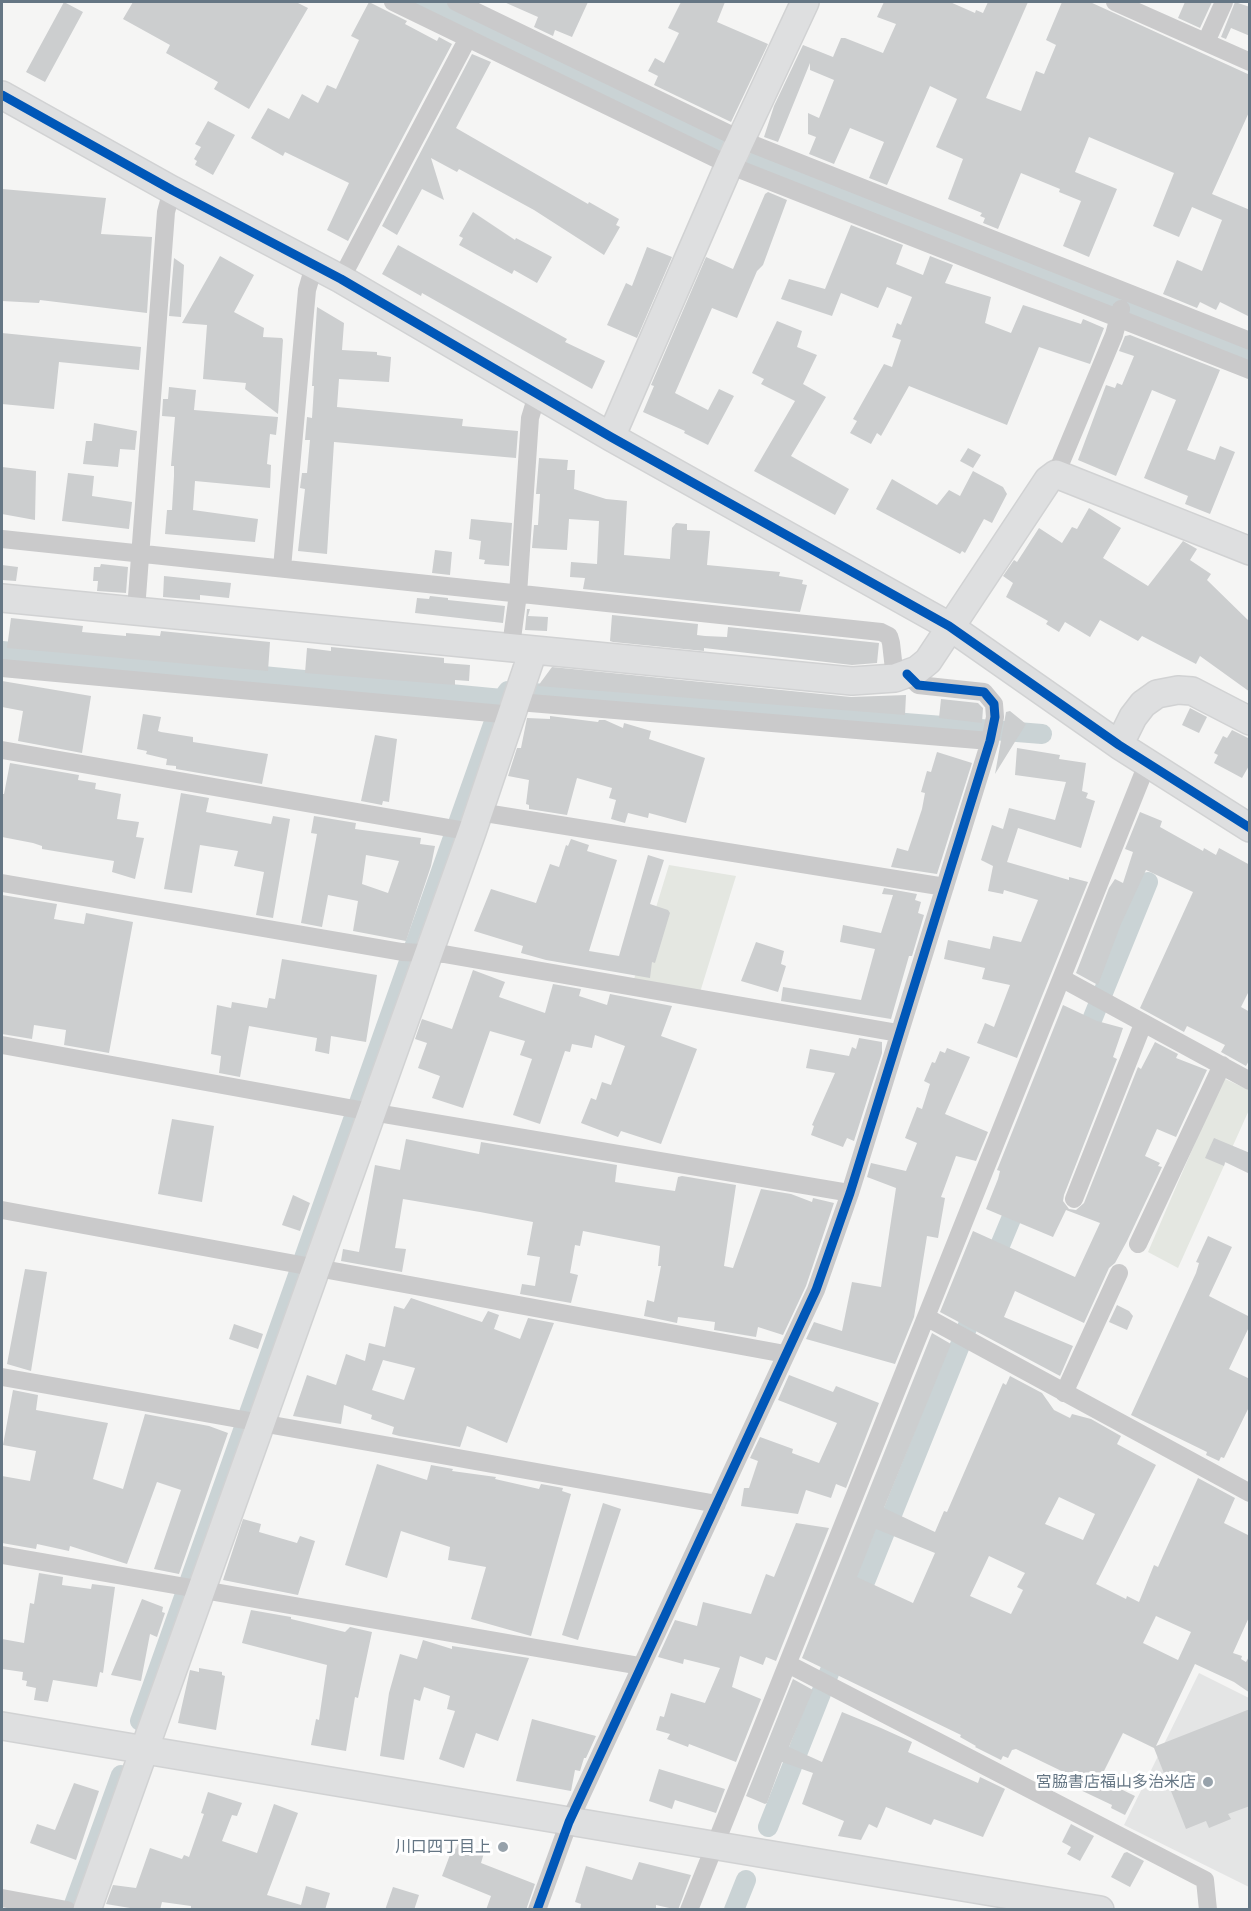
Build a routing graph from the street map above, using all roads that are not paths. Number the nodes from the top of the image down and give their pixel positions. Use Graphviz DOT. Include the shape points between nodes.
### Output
graph roads {
  1 [pos="393,2"];
  2 [pos="456,2"];
  3 [pos="805,2"];
  4 [pos="1115,2"];
  5 [pos="1224,2"];
  6 [pos="468,38"];
  7 [pos="1206,42"];
  8 [pos="1250,62"];
  9 [pos="2,95"];
  10 [pos="736,151"];
  11 [pos="172,190"];
  12 [pos="314,266"];
  13 [pos="341,279"];
  14 [pos="1123,306"];
  15 [pos="1250,341"];
  16 [pos="1250,370"];
  17 [pos="537,395"];
  18 [pos="611,437"];
  19 [pos="1056,474"];
  20 [pos="2,538"];
  21 [pos="1250,551"];
  22 [pos="139,554"];
  23 [pos="282,568"];
  24 [pos="518,594"];
  25 [pos="2,599"];
  26 [pos="136,609"];
  27 [pos="950,626"];
  28 [pos="522,649"];
  29 [pos="2,668"];
  30 [pos="901,676"];
  31 [pos="515,709"];
  32 [pos="1250,721"];
  33 [pos="990,741"];
  34 [pos="1119,745"];
  35 [pos="2,750"];
  36 [pos="1147,764"];
  37 [pos="475,822"];
  38 [pos="1250,828"];
  39 [pos="2,883"];
  40 [pos="945,887"];
  41 [pos="426,954"];
  42 [pos="1062,978"];
  43 [pos="1143,1024"];
  44 [pos="898,1034"];
  45 [pos="2,1045"];
  46 [pos="1222,1065"];
  47 [pos="1250,1081"];
  48 [pos="371,1112"];
  49 [pos="850,1193"];
  50 [pos="1074,1199"];
  51 [pos="2,1210"];
  52 [pos="1138,1244"];
  53 [pos="316,1267"];
  54 [pos="1119,1273"];
  55 [pos="926,1317"];
  56 [pos="785,1354"];
  57 [pos="2,1377"];
  58 [pos="1064,1393"];
  59 [pos="261,1424"];
  60 [pos="1250,1493"];
  61 [pos="717,1504"];
  62 [pos="2,1555"];
  63 [pos="201,1590"];
  64 [pos="788,1664"];
  65 [pos="640,1666"];
  66 [pos="2,1726"];
  67 [pos="144,1750"];
  68 [pos="569,1822"];
  69 [pos="714,1847"];
  70 [pos="2,1898"];
  71 [pos="67,1910"];
  72 [pos="87,1910"];
  73 [pos="537,1910"];
  74 [pos="689,1910"];
  75 [pos="1100,1910"];
  76 [pos="1208,1910"];
  1 -- 6 [label="street"];
  2 -- 10 [label="street"];
  3 -- 10 [label="street"];
  4 -- 7 [label="street"];
  5 -- 7 [label="street"];
  6 -- 10 [label="street"];
  6 -- 13 [label="street"];
  7 -- 8 [label="street"];
  9 -- 11 [label="street"];
  10 -- 14 [label="street"];
  10 -- 14 [label="street"];
  10 -- 18 [label="street"];
  11 -- 12 [label="street"];
  11 -- 22 [label="street" via="166,212"];
  12 -- 13 [label="street"];
  12 -- 23 [label="street" via="307,290"];
  13 -- 17 [label="street"];
  14 -- 15 [label="street"];
  14 -- 16 [label="street"];
  14 -- 19 [label="street"];
  17 -- 18 [label="street"];
  17 -- 24 [label="street" via="530,418"];
  18 -- 27 [label="street"];
  19 -- 21 [label="street"];
  19 -- 27 [label="street" via="1048,480"];
  20 -- 22 [label="street"];
  22 -- 23 [label="street"];
  22 -- 26 [label="street"];
  23 -- 24 [label="street"];
  24 -- 28 [label="street"];
  24 -- 30 [label="street" via="882,632 889,636"];
  25 -- 26 [label="street"];
  26 -- 28 [label="street"];
  27 -- 30 [label="street" via="928,661"];
  27 -- 34 [label="street"];
  28 -- 30 [label="street" via="852,681"];
  28 -- 31 [label="street"];
  29 -- 31 [label="street"];
  30 -- 33 [label="street" via="918,685 984,692 994,704"];
  31 -- 33 [label="street"];
  31 -- 37 [label="street"];
  32 -- 34 [label="street" via="1192,691 1178,690 1157,694 1143,704"];
  33 -- 40 [label="street"];
  34 -- 36 [label="street"];
  35 -- 37 [label="street"];
  36 -- 38 [label="street"];
  36 -- 42 [label="street"];
  37 -- 40 [label="street"];
  37 -- 41 [label="street"];
  39 -- 41 [label="street"];
  40 -- 44 [label="street"];
  41 -- 44 [label="street" via="444,954"];
  41 -- 48 [label="street"];
  42 -- 43 [label="street"];
  42 -- 55 [label="street"];
  43 -- 46 [label="street"];
  43 -- 50 [label="street"];
  44 -- 49 [label="street"];
  45 -- 48 [label="street"];
  46 -- 47 [label="street"];
  46 -- 52 [label="street"];
  48 -- 49 [label="street"];
  48 -- 53 [label="street"];
  49 -- 56 [label="street" via="816,1290"];
  51 -- 53 [label="street"];
  53 -- 56 [label="street"];
  53 -- 59 [label="street"];
  54 -- 58 [label="street"];
  55 -- 58 [label="street"];
  55 -- 64 [label="street"];
  56 -- 61 [label="street"];
  57 -- 59 [label="street"];
  58 -- 60 [label="street"];
  59 -- 61 [label="street"];
  59 -- 63 [label="street"];
  61 -- 65 [label="street"];
  62 -- 63 [label="street"];
  63 -- 65 [label="street"];
  63 -- 67 [label="street"];
  64 -- 69 [label="street"];
  64 -- 76 [label="street" via="1205,1880"];
  65 -- 68 [label="street"];
  66 -- 67 [label="street"];
  67 -- 68 [label="street"];
  67 -- 72 [label="street"];
  68 -- 69 [label="street"];
  68 -- 73 [label="street"];
  69 -- 74 [label="street"];
  69 -- 75 [label="street"];
  70 -- 71 [label="street"];
}
